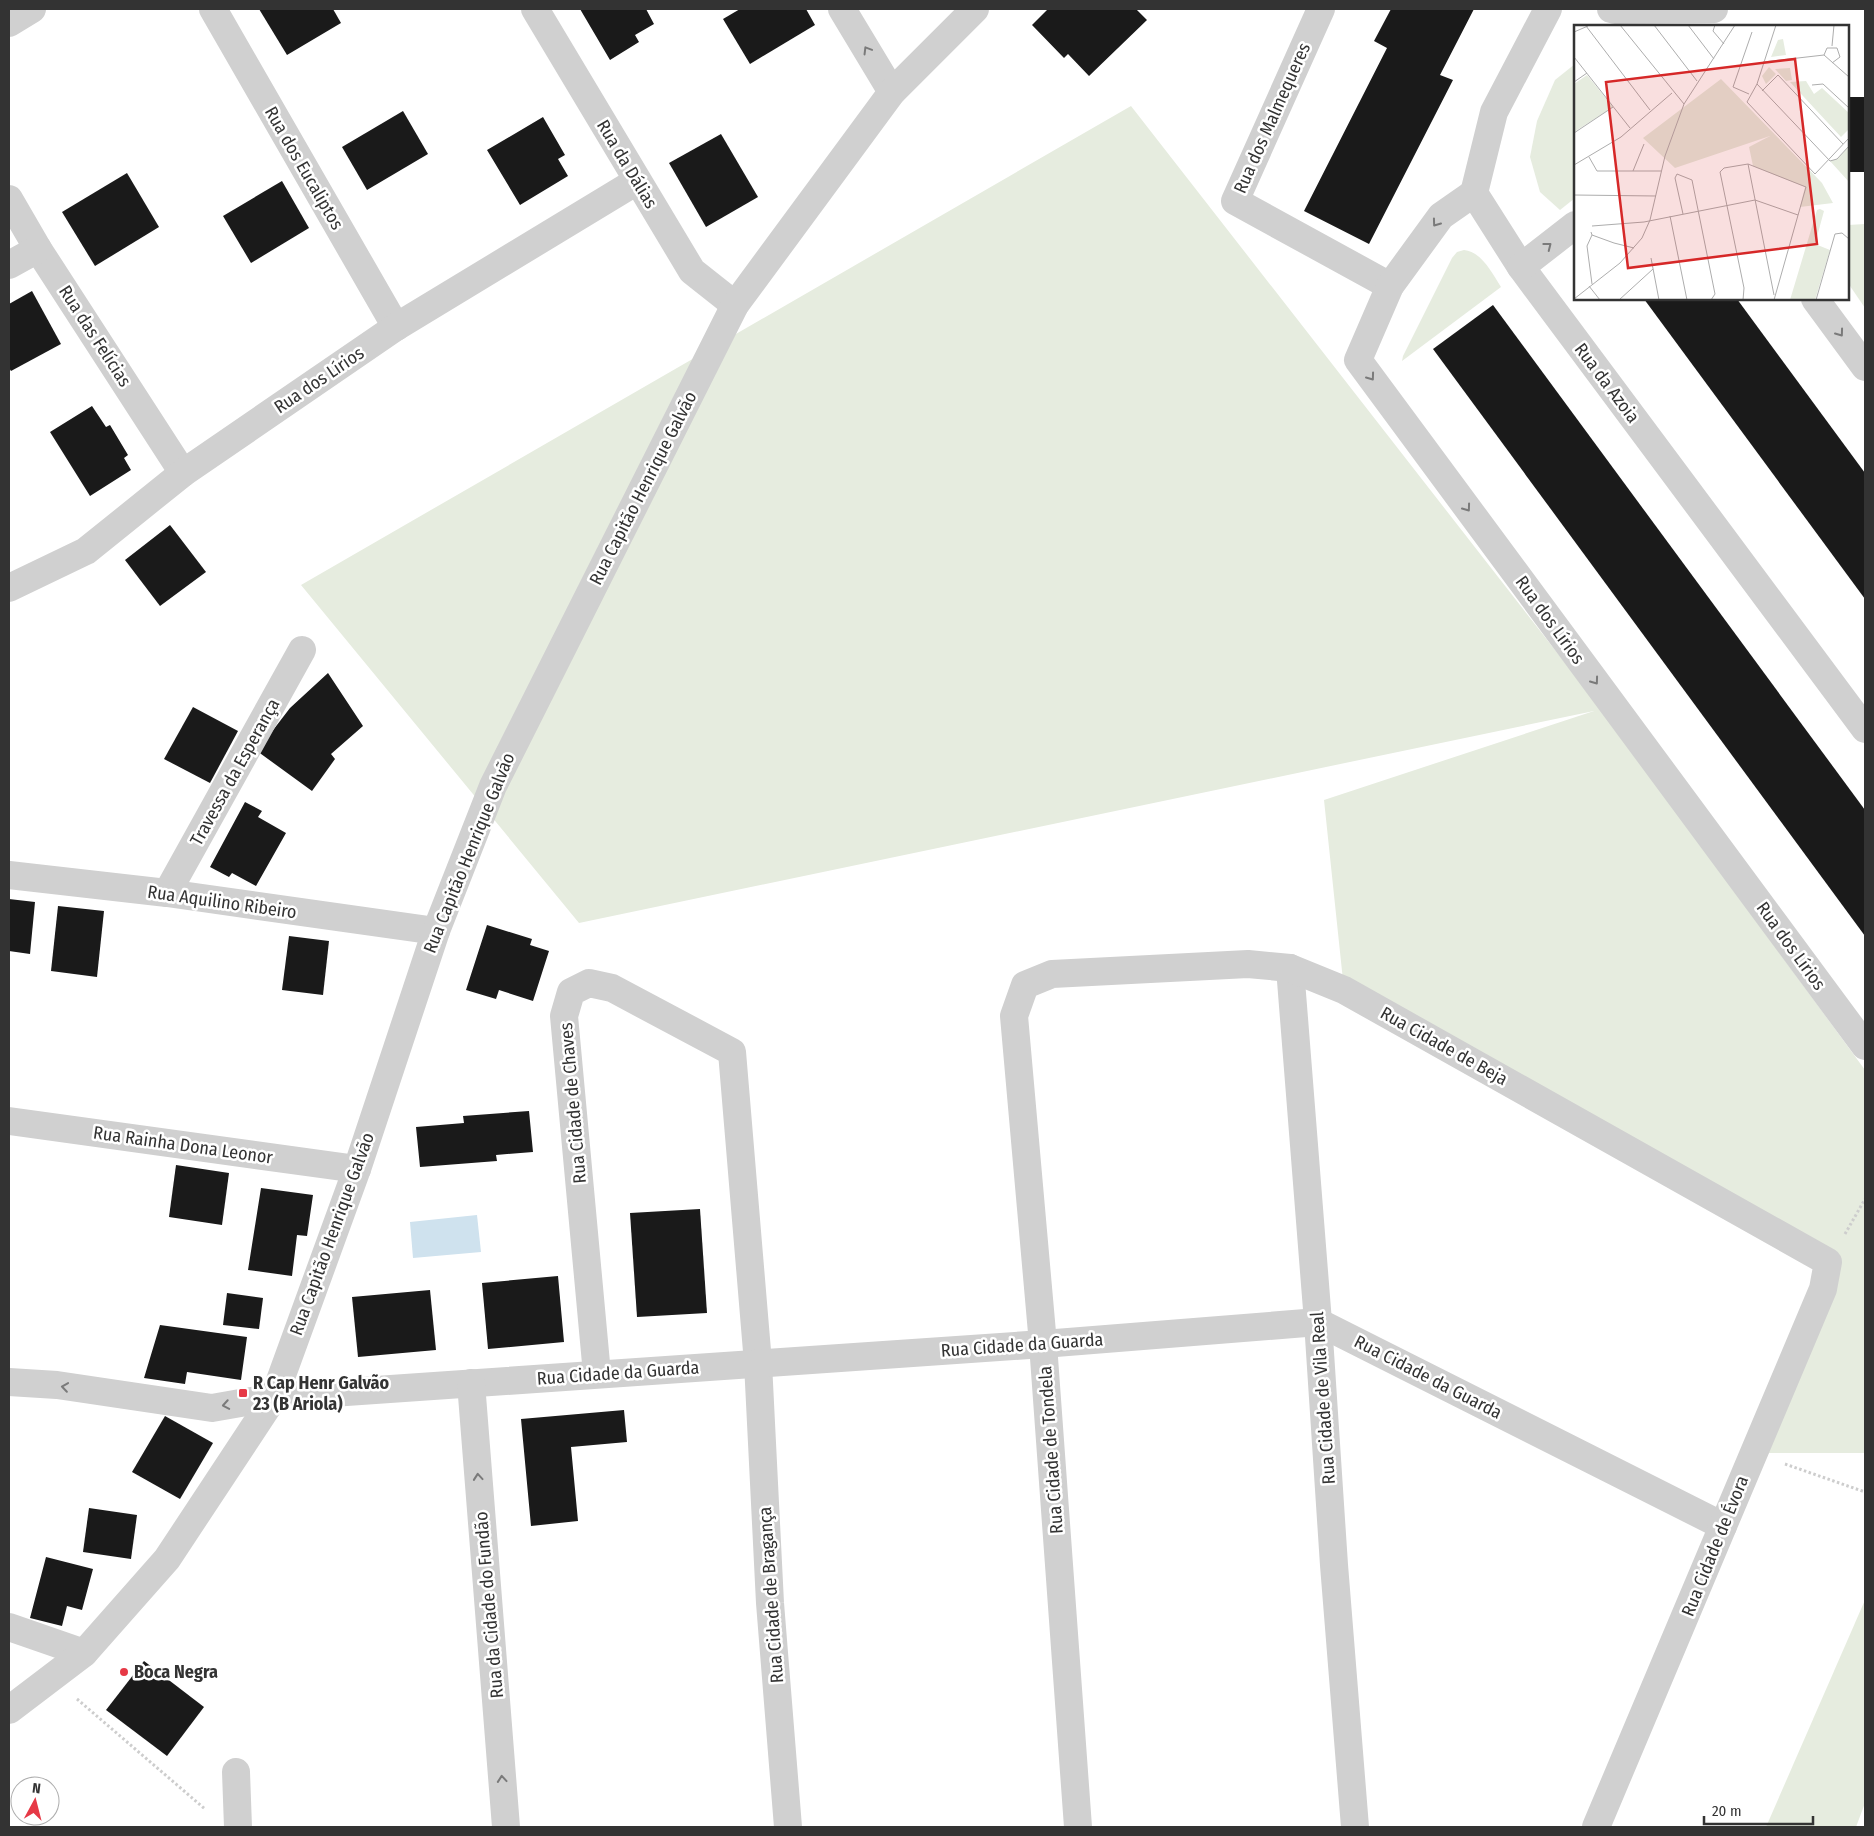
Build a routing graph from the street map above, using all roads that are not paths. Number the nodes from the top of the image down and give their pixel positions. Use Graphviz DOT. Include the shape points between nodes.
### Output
graph roads {
  1 [pos="32,9"];
  2 [pos="213,9"];
  3 [pos="535,9"];
  4 [pos="842,9"];
  5 [pos="976,9"];
  6 [pos="1321,9"];
  7 [pos="1548,9"];
  8 [pos="1611,9"];
  9 [pos="1714,9"];
  10 [pos="9,22"];
  11 [pos="892,92"];
  12 [pos="637,181"];
  13 [pos="1474,193"];
  14 [pos="9,198"];
  15 [pos="1574,226"];
  16 [pos="38,249"];
  17 [pos="9,265"];
  18 [pos="1521,268"];
  19 [pos="1390,286"];
  20 [pos="1816,300"];
  21 [pos="735,305"];
  22 [pos="396,327"];
  23 [pos="1865,367"];
  24 [pos="183,473"];
  25 [pos="9,588"];
  26 [pos="302,650"];
  27 [pos="1865,729"];
  28 [pos="9,875"];
  29 [pos="167,894"];
  30 [pos="436,931"];
  31 [pos="1290,968"];
  32 [pos="1025,985"];
  33 [pos="1865,1046"];
  34 [pos="9,1121"];
  35 [pos="357,1169"];
  36 [pos="1828,1262"];
  37 [pos="1318,1322"];
  38 [pos="1043,1344"];
  39 [pos="758,1362"];
  40 [pos="596,1374"];
  41 [pos="9,1382"];
  42 [pos="471,1383"];
  43 [pos="274,1397"];
  44 [pos="1723,1526"];
  45 [pos="9,1627"];
  46 [pos="84,1653"];
  47 [pos="9,1710"];
  48 [pos="236,1772"];
  49 [pos="238,1827"];
  50 [pos="506,1827"];
  51 [pos="788,1827"];
  52 [pos="1078,1827"];
  53 [pos="1355,1827"];
  54 [pos="1596,1827"];
  1 -- 10 [label="street"];
  2 -- 22 [label="street, Rua dos Eucaliptos"];
  3 -- 12 [label="street, Rua da Dálias"];
  11 -- 4 [label="street, one-way"];
  5 -- 11 [label="street, Rua Capitão Henrique Galvão"];
  6 -- 19 [label="street, Rua dos Malmequeres" via="1235,201"];
  7 -- 13 [label="street" via="1494,112"];
  8 -- 9 [label="street"];
  11 -- 21 [label="street, Rua Capitão Henrique Galvão"];
  12 -- 21 [label="street, Rua da Dálias" via="692,271"];
  12 -- 22 [label="street, Rua dos Lírios"];
  13 -- 18 [label="street, Rua da Azoia"];
  13 -- 19 [label="street, Rua dos Lírios, one-way" via="1441,216"];
  14 -- 16 [label="street, Rua das Felícias"];
  18 -- 15 [label="street, one-way"];
  16 -- 17 [label="street"];
  16 -- 24 [label="street, Rua das Felícias"];
  18 -- 27 [label="street, Rua da Azoia"];
  19 -- 33 [label="street, Rua dos Lírios, one-way" via="1358,360"];
  20 -- 23 [label="street, one-way"];
  21 -- 30 [label="street, Rua Capitão Henrique Galvão" via="493,786"];
  22 -- 24 [label="street, Rua dos Lírios"];
  24 -- 25 [label="street, Rua dos Lírios" via="86,551"];
  26 -- 29 [label="street, Travessa da Esperança"];
  28 -- 29 [label="street, Rua Aquilino Ribeiro"];
  29 -- 30 [label="street, Rua Aquilino Ribeiro"];
  30 -- 35 [label="street, Rua Capitão Henrique Galvão"];
  31 -- 32 [label="street, Rua Cidade de Beja" via="1248,964 1052,974"];
  31 -- 36 [label="street, Rua Cidade de Beja" via="1344,990"];
  31 -- 37 [label="street, Rua Cidade de Vila Real"];
  32 -- 38 [label="street, Rua Cidade de Tondela" via="1014,1016"];
  34 -- 35 [label="street, Rua Rainha Dona Leonor"];
  35 -- 43 [label="street, Rua Capitão Henrique Galvão"];
  36 -- 44 [label="street, Rua Cidade de Évora" via="1823,1289"];
  37 -- 38 [label="street, Rua Cidade da Guarda"];
  37 -- 44 [label="street, Rua Cidade da Guarda"];
  37 -- 53 [label="street, Rua Cidade de Vila Real"];
  38 -- 39 [label="street, Rua Cidade da Guarda"];
  38 -- 52 [label="street, Rua Cidade de Tondela"];
  39 -- 40 [label="street, Rua Cidade da Guarda"];
  39 -- 40 [label="street, Rua Cidade de Chaves" via="732,1052 612,988 589,983 571,992 564,1016"];
  39 -- 51 [label="street, Rua Cidade de Bragança" via="770,1603"];
  40 -- 42 [label="street, Rua Cidade da Guarda"];
  43 -- 41 [label="street, Rua Cidade da Guarda, one-way" via="212,1408 57,1385"];
  42 -- 43 [label="street, Rua Cidade da Guarda"];
  50 -- 42 [label="street, Rua da Cidade do Fundão, one-way"];
  43 -- 46 [label="street, Rua Capitão Henrique Galvão" via="167,1559"];
  44 -- 54 [label="street, Rua Cidade de Évora"];
  45 -- 46 [label="street"];
  46 -- 47 [label="street, Rua Capitão Henrique Galvão"];
  48 -- 49 [label="street"];
}
